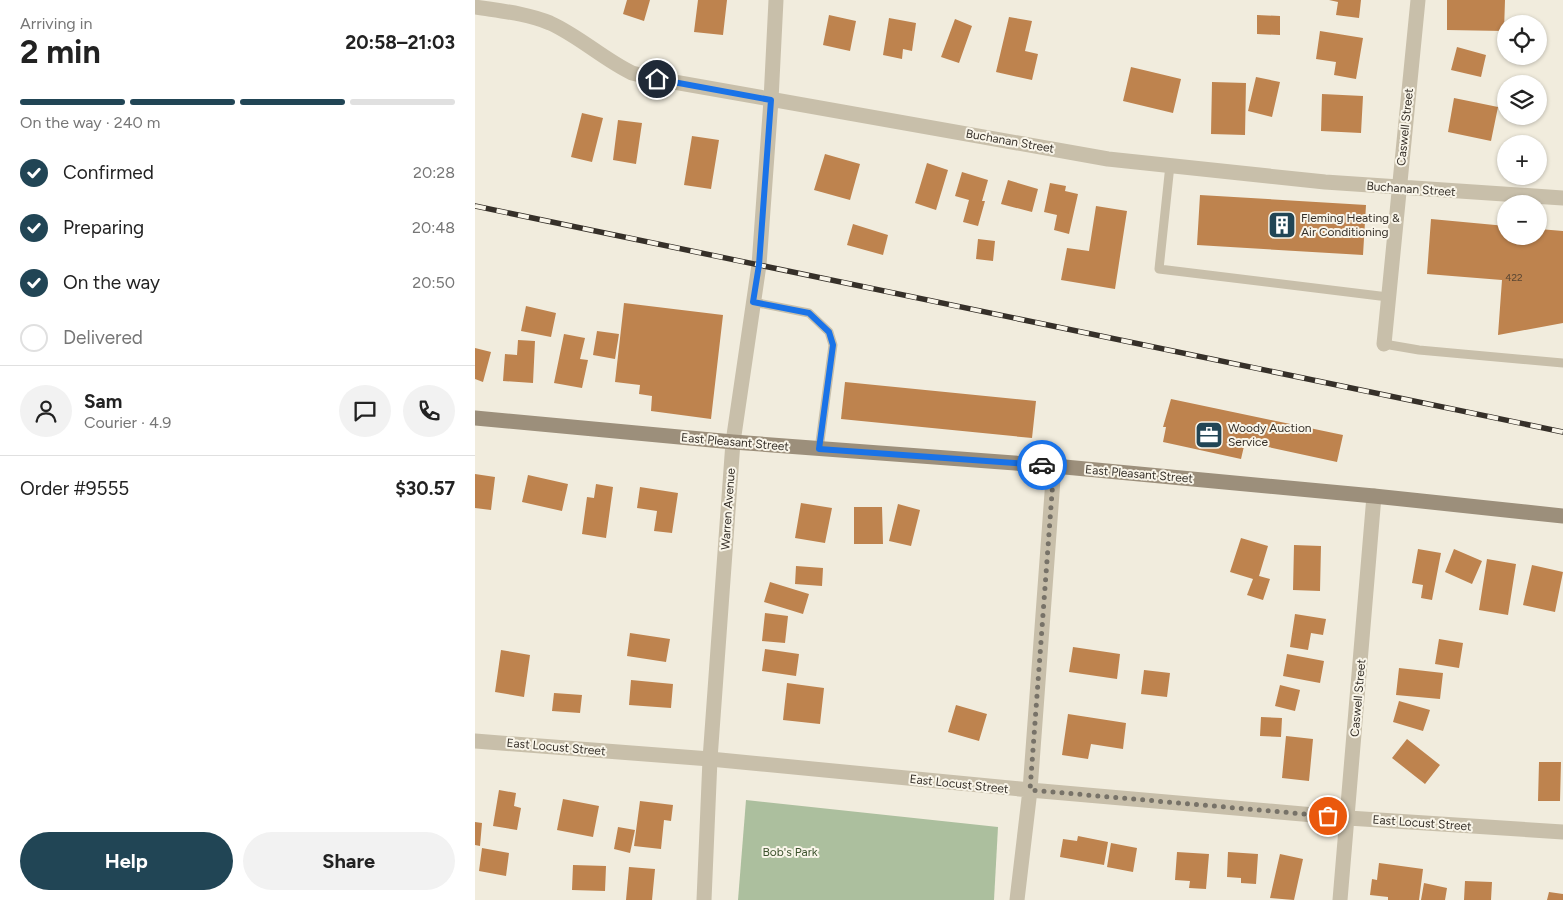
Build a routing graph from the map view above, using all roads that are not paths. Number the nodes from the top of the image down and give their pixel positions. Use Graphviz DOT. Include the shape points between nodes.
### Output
graph roads {
  1 [pos="776,0"];
  2 [pos="1418,0"];
  3 [pos="475,8"];
  4 [pos="771,100"];
  5 [pos="1170,165"];
  6 [pos="1399,188"];
  7 [pos="1563,198"];
  8 [pos="1388,297"];
  9 [pos="753,302"];
  10 [pos="1383,344"];
  11 [pos="1563,363"];
  12 [pos="475,418"];
  13 [pos="733,442"];
  14 [pos="819,449"];
  15 [pos="1054,466"];
  16 [pos="1374,496"];
  17 [pos="1563,516"];
  18 [pos="475,741"];
  19 [pos="709,760"];
  20 [pos="1030,790"];
  21 [pos="1348,818"];
  22 [pos="1563,832"];
  23 [pos="704,900"];
  24 [pos="1017,900"];
  25 [pos="1340,900"];
  1 -- 4 [label="street, Warren Avenue"];
  2 -- 6 [label="street, Caswell Street"];
  3 -- 4 [label="street, Buchanan Street" via="514,13 551,24 632,73"];
  4 -- 5 [label="street, Buchanan Street" via="1108,159"];
  4 -- 9 [label="street, Warren Avenue" via="759,265"];
  5 -- 6 [label="street, Buchanan Street"];
  5 -- 8 [label="lane" via="1159,269"];
  6 -- 7 [label="street, Buchanan Street"];
  6 -- 8 [label="street, Caswell Street"];
  8 -- 10 [label="street, Caswell Street"];
  9 -- 13 [label="street, Warren Avenue"];
  9 -- 14 [label="lane" via="809,313 829,332 833,345"];
  10 -- 11 [label="lane"];
  12 -- 13 [label="main road, East Pleasant Street"];
  13 -- 14 [label="main road, East Pleasant Street"];
  13 -- 19 [label="street, Warren Avenue"];
  14 -- 15 [label="main road, East Pleasant Street"];
  15 -- 16 [label="main road, East Pleasant Street"];
  15 -- 20 [label="street"];
  16 -- 17 [label="main road, East Pleasant Street"];
  16 -- 21 [label="street, Caswell Street"];
  18 -- 19 [label="street, East Locust Street"];
  19 -- 20 [label="street, East Locust Street"];
  19 -- 23 [label="street, Warren Avenue"];
  20 -- 21 [label="street, East Locust Street"];
  20 -- 24 [label="street"];
  21 -- 22 [label="street, East Locust Street"];
  21 -- 25 [label="street, Caswell Street"];
}
